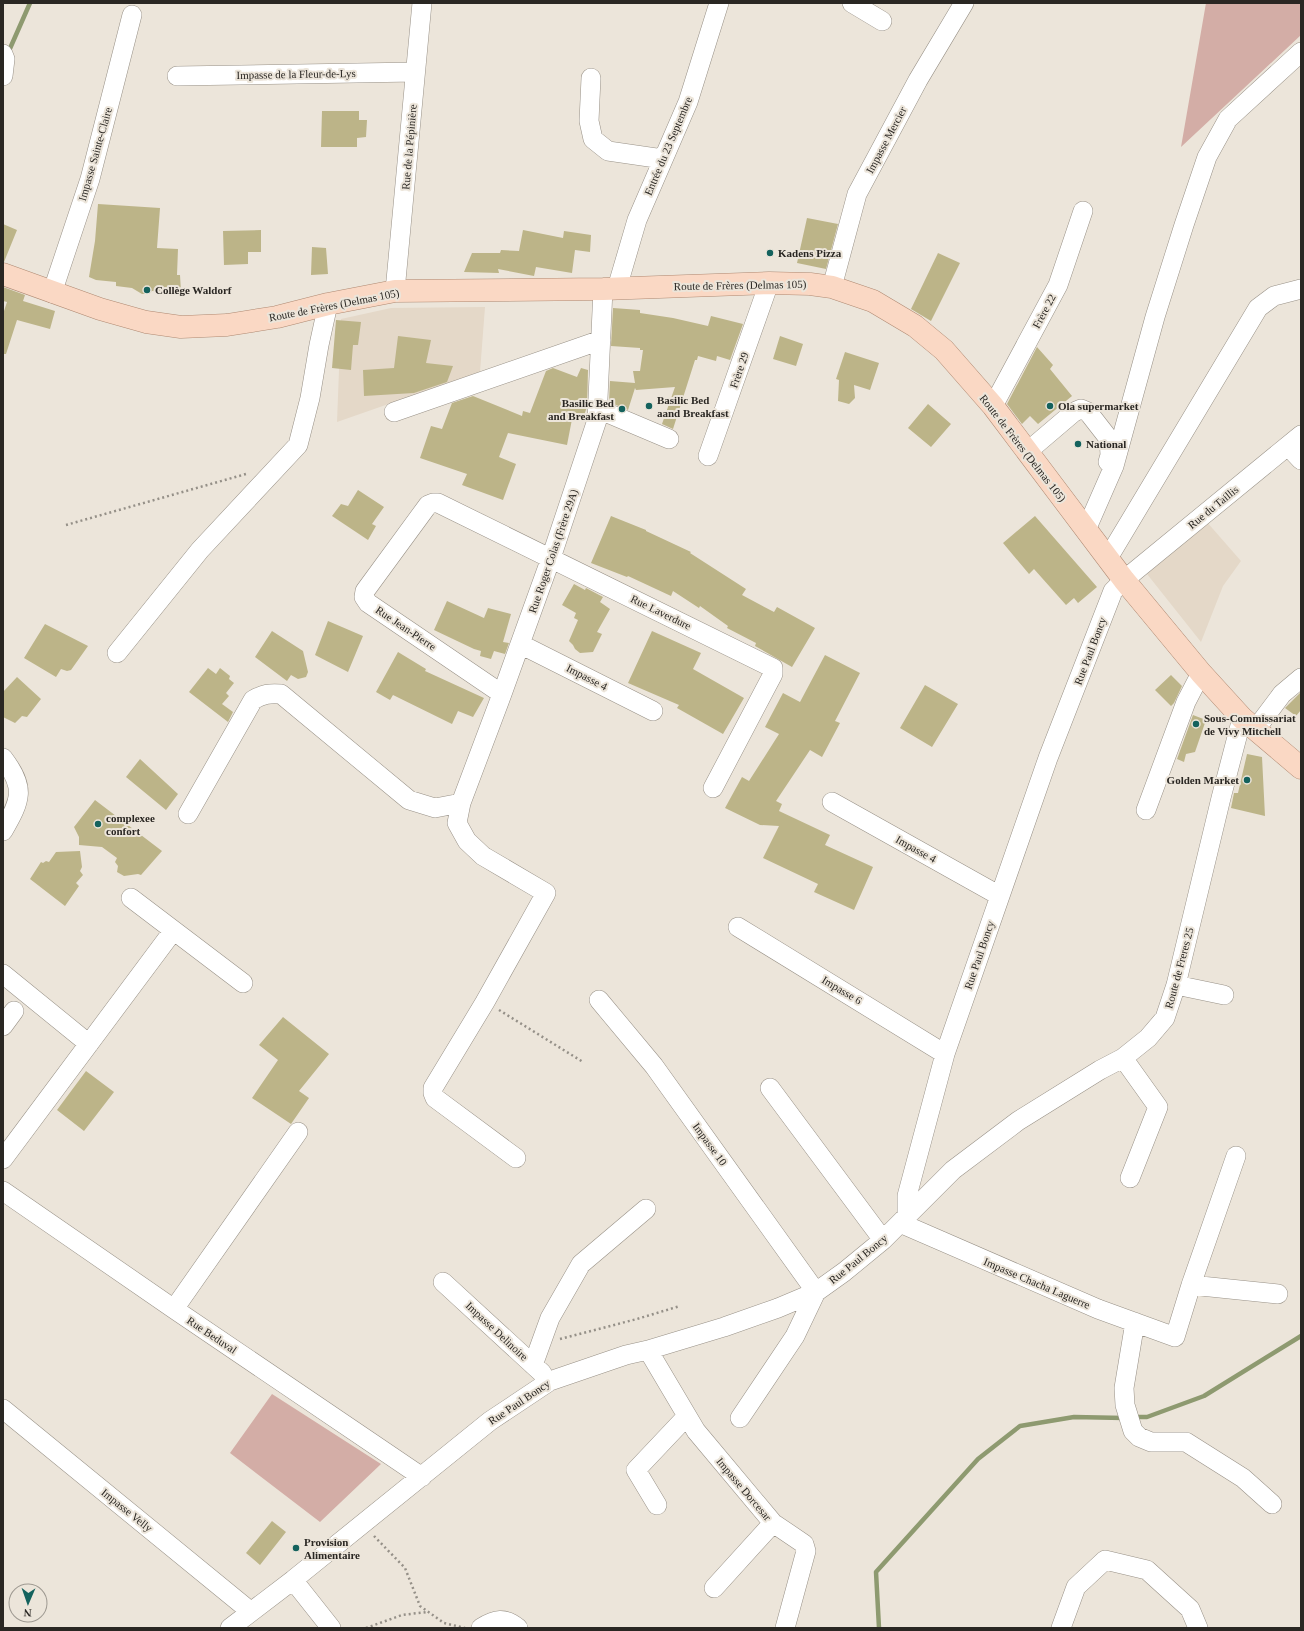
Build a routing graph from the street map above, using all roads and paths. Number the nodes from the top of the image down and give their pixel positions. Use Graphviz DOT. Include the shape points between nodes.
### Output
graph roads {
  1 [pos="422,3"];
  2 [pos="719,3"];
  3 [pos="852,3"];
  4 [pos="964,3"];
  5 [pos="132,14"];
  6 [pos="882,21"];
  7 [pos="1301,52"];
  8 [pos="3,54"];
  9 [pos="415,72"];
  10 [pos="3,76"];
  11 [pos="177,76"];
  12 [pos="591,78"];
  13 [pos="663,158"];
  14 [pos="1083,211"];
  15 [pos="3,274"];
  16 [pos="769,283"];
  17 [pos="832,287"];
  18 [pos="610,289"];
  19 [pos="1301,289"];
  20 [pos="396,291"];
  21 [pos="52,293"];
  22 [pos="328,304"];
  23 [pos="601,340"];
  24 [pos="993,406"];
  25 [pos="598,409"];
  26 [pos="394,412"];
  27 [pos="669,439"];
  28 [pos="1294,440"];
  29 [pos="1027,452"];
  30 [pos="708,456"];
  31 [pos="1301,460"];
  32 [pos="249,473"];
  33 [pos="428,505"];
  34 [pos="1081,523"];
  35 [pos="66,525"];
  36 [pos="551,558"];
  37 [pos="1108,558"];
  38 [pos="1124,580"];
  39 [pos="520,644"];
  40 [pos="117,653"];
  41 [pos="1200,673"];
  42 [pos="1301,678"];
  43 [pos="502,694"];
  44 [pos="653,711"];
  45 [pos="1249,724"];
  46 [pos="3,758"];
  47 [pos="1299,763"];
  48 [pos="713,788"];
  49 [pos="832,802"];
  50 [pos="460,803"];
  51 [pos="1146,810"];
  52 [pos="188,814"];
  53 [pos="3,831"];
  54 [pos="1000,896"];
  55 [pos="131,898"];
  56 [pos="738,927"];
  57 [pos="173,931"];
  58 [pos="3,974"];
  59 [pos="243,983"];
  60 [pos="1176,985"];
  61 [pos="1224,995"];
  62 [pos="599,1000"];
  63 [pos="485,1002"];
  64 [pos="14,1011"];
  65 [pos="3,1026"];
  66 [pos="89,1044"];
  67 [pos="946,1054"];
  68 [pos="1123,1058"];
  69 [pos="582,1062"];
  70 [pos="770,1088"];
  71 [pos="298,1132"];
  72 [pos="1236,1156"];
  73 [pos="516,1158"];
  74 [pos="3,1159"];
  75 [pos="1130,1178"];
  76 [pos="3,1191"];
  77 [pos="646,1210"];
  78 [pos="904,1219"];
  79 [pos="880,1236"];
  80 [pos="443,1282"];
  81 [pos="1191,1284"];
  82 [pos="816,1292"];
  83 [pos="1278,1294"];
  84 [pos="680,1306"];
  85 [pos="174,1309"];
  86 [pos="1135,1322"];
  87 [pos="542,1341"];
  88 [pos="648,1350"];
  89 [pos="534,1365"];
  90 [pos="550,1380"];
  91 [pos="3,1409"];
  92 [pos="687,1416"];
  93 [pos="740,1418"];
  94 [pos="422,1477"];
  95 [pos="1272,1504"];
  96 [pos="657,1505"];
  97 [pos="773,1523"];
  98 [pos="362,1524"];
  99 [pos="293,1580"];
  100 [pos="714,1588"];
  101 [pos="250,1611"];
  102 [pos="428,1612"];
  103 [pos="230,1628"];
  104 [pos="331,1628"];
  105 [pos="366,1628"];
  106 [pos="465,1628"];
  107 [pos="481,1628"];
  108 [pos="518,1628"];
  109 [pos="785,1628"];
  110 [pos="1061,1628"];
  111 [pos="1198,1628"];
  1 -- 9 [label="street, Rue de la Pépinière"];
  2 -- 13 [label="street, Entrée du 23 Septembre" via="688,102"];
  3 -- 6 [label="street"];
  4 -- 17 [label="street, Impasse Mercier" via="918,80 858,194"];
  5 -- 21 [label="street, Impasse Sainte-Claire" via="90,178"];
  7 -- 34 [label="street" via="1228,120 1207,157 1155,317 1114,466"];
  8 -- 10 [label="street"];
  9 -- 11 [label="street, Impasse de la Fleur-de-Lys"];
  9 -- 20 [label="street, Rue de la Pépinière"];
  12 -- 13 [label="street" via="589,121 593,139 608,151"];
  13 -- 18 [label="street, Entrée du 23 Septembre"];
  14 -- 24 [label="street, Frère 22" via="1058,285"];
  15 -- 21 [label="main road, Route de Frères (Delmas 105)"];
  16 -- 17 [label="main road, Route de Frères (Delmas 105)"];
  16 -- 18 [label="main road, Route de Frères (Delmas 105)"];
  16 -- 30 [label="street, Frère 29"];
  17 -- 24 [label="main road, Route de Frères (Delmas 105)" via="873,301 915,326 944,350"];
  18 -- 20 [label="main road, Route de Frères (Delmas 105)"];
  18 -- 23 [label="street, Rue Roger Colas (Frère 29A)"];
  19 -- 37 [label="street" via="1274,296 1258,308"];
  20 -- 22 [label="main road, Route de Frères (Delmas 105)"];
  21 -- 22 [label="main road, Route de Frères (Delmas 105)" via="146,322 182,327 227,325 277,317"];
  22 -- 40 [label="street" via="298,445 200,550"];
  23 -- 25 [label="street, Rue Roger Colas (Frère 29A)"];
  23 -- 26 [label="street"];
  24 -- 29 [label="main road, Route de Frères (Delmas 105)"];
  25 -- 27 [label="street"];
  25 -- 36 [label="street, Rue Roger Colas (Frère 29A)" via="598,420"];
  28 -- 31 [label="street"];
  28 -- 38 [label="street, Rue du Taillis"];
  29 -- 34 [label="main road, Route de Frères (Delmas 105)"];
  29 -- 34 [label="street" via="1074,412 1081,409 1088,412 1109,439 1108,461"];
  32 -- 35 [label="path"];
  33 -- 36 [label="street, Rue Laverdure" via="438,503"];
  33 -- 43 [label="street, Rue Jean-Pierre" via="365,591 364,597 368,603"];
  34 -- 37 [label="main road, Route de Frères (Delmas 105)"];
  36 -- 39 [label="street, Rue Roger Colas (Frère 29A)"];
  36 -- 48 [label="street, Rue Laverdure" via="772,668 773,674"];
  37 -- 38 [label="main road, Route de Frères (Delmas 105)"];
  38 -- 41 [label="main road, Route de Frères (Delmas 105)"];
  38 -- 54 [label="street, Rue Paul Boncy" via="1113,591 1048,758"];
  39 -- 43 [label="street, Rue Roger Colas (Frère 29A)"];
  39 -- 44 [label="street, Impasse 4"];
  41 -- 45 [label="main road, Route de Frères (Delmas 105)"];
  41 -- 51 [label="street" via="1186,702"];
  42 -- 45 [label="street"];
  43 -- 50 [label="street, Rue Roger Colas (Frère 29A)"];
  45 -- 47 [label="main road, Route de Frères (Delmas 105)"];
  45 -- 60 [label="street, Route de Freres 25"];
  46 -- 53 [label="street" via="14,772 19,787 18,799"];
  49 -- 54 [label="street, Impasse 4"];
  50 -- 52 [label="street" via="435,808 409,800 281,694 271,693 253,700"];
  50 -- 63 [label="street, Rue Roger Colas (Frère 29A)" via="457,823 467,841 483,856 546,893"];
  54 -- 67 [label="street, Rue Paul Boncy"];
  55 -- 57 [label="street"];
  56 -- 67 [label="street, Impasse 6"];
  57 -- 59 [label="street"];
  57 -- 66 [label="street"];
  58 -- 66 [label="street"];
  60 -- 61 [label="street"];
  60 -- 68 [label="street, Route de Freres 25" via="1164,1018 1148,1038"];
  62 -- 82 [label="street, Impasse 10" via="654,1066"];
  63 -- 69 [label="path"];
  63 -- 73 [label="street" via="432,1093 435,1098"];
  64 -- 65 [label="street"];
  66 -- 74 [label="street"];
  67 -- 78 [label="street, Rue Paul Boncy" via="907,1196"];
  68 -- 75 [label="street" via="1158,1107"];
  68 -- 78 [label="street, Route de Freres 25" via="1018,1121 953,1170"];
  70 -- 79 [label="street"];
  71 -- 85 [label="street"];
  72 -- 81 [label="street"];
  76 -- 85 [label="street, Rue Beduval"];
  77 -- 87 [label="street" via="581,1264 550,1318"];
  78 -- 79 [label="street, Rue Paul Boncy"];
  78 -- 86 [label="street, Impasse Chacha Laguerre" via="1098,1309"];
  79 -- 82 [label="street, Rue Paul Boncy" via="844,1272"];
  80 -- 89 [label="street, Impasse Delinoire"];
  81 -- 83 [label="street"];
  81 -- 86 [label="street, Impasse Chacha Laguerre" via="1175,1337"];
  82 -- 88 [label="street, Rue Paul Boncy" via="724,1327"];
  82 -- 93 [label="street" via="795,1336"];
  84 -- 87 [label="path" via="557,1340"];
  85 -- 94 [label="street, Rue Beduval"];
  86 -- 95 [label="street" via="1124,1388 1125,1405 1133,1430 1139,1437 1151,1442 1186,1442 1243,1478"];
  87 -- 89 [label="street"];
  88 -- 90 [label="street, Rue Paul Boncy"];
  88 -- 92 [label="street, Impasse Dorcesar"];
  89 -- 90 [label="street, Impasse Delinoire"];
  90 -- 94 [label="street, Rue Paul Boncy" via="490,1421"];
  91 -- 101 [label="street, Impasse Velly"];
  92 -- 96 [label="street" via="636,1470"];
  92 -- 97 [label="street, Impasse Dorcesar" via="696,1432"];
  94 -- 98 [label="street, Rue Paul Boncy"];
  97 -- 100 [label="street"];
  97 -- 109 [label="street, Impasse Dorcesar" via="806,1547"];
  98 -- 99 [label="street, Rue Paul Boncy"];
  98 -- 102 [label="path" via="405,1568 420,1606"];
  99 -- 101 [label="street, Rue Paul Boncy"];
  99 -- 104 [label="street"];
  101 -- 103 [label="street, Rue Paul Boncy"];
  102 -- 105 [label="path" via="402,1615"];
  102 -- 106 [label="path" via="444,1623"];
  107 -- 108 [label="street" via="492,1621 502,1620 512,1622"];
  110 -- 111 [label="street" via="1076,1587 1105,1560 1147,1570 1190,1609"];
}
